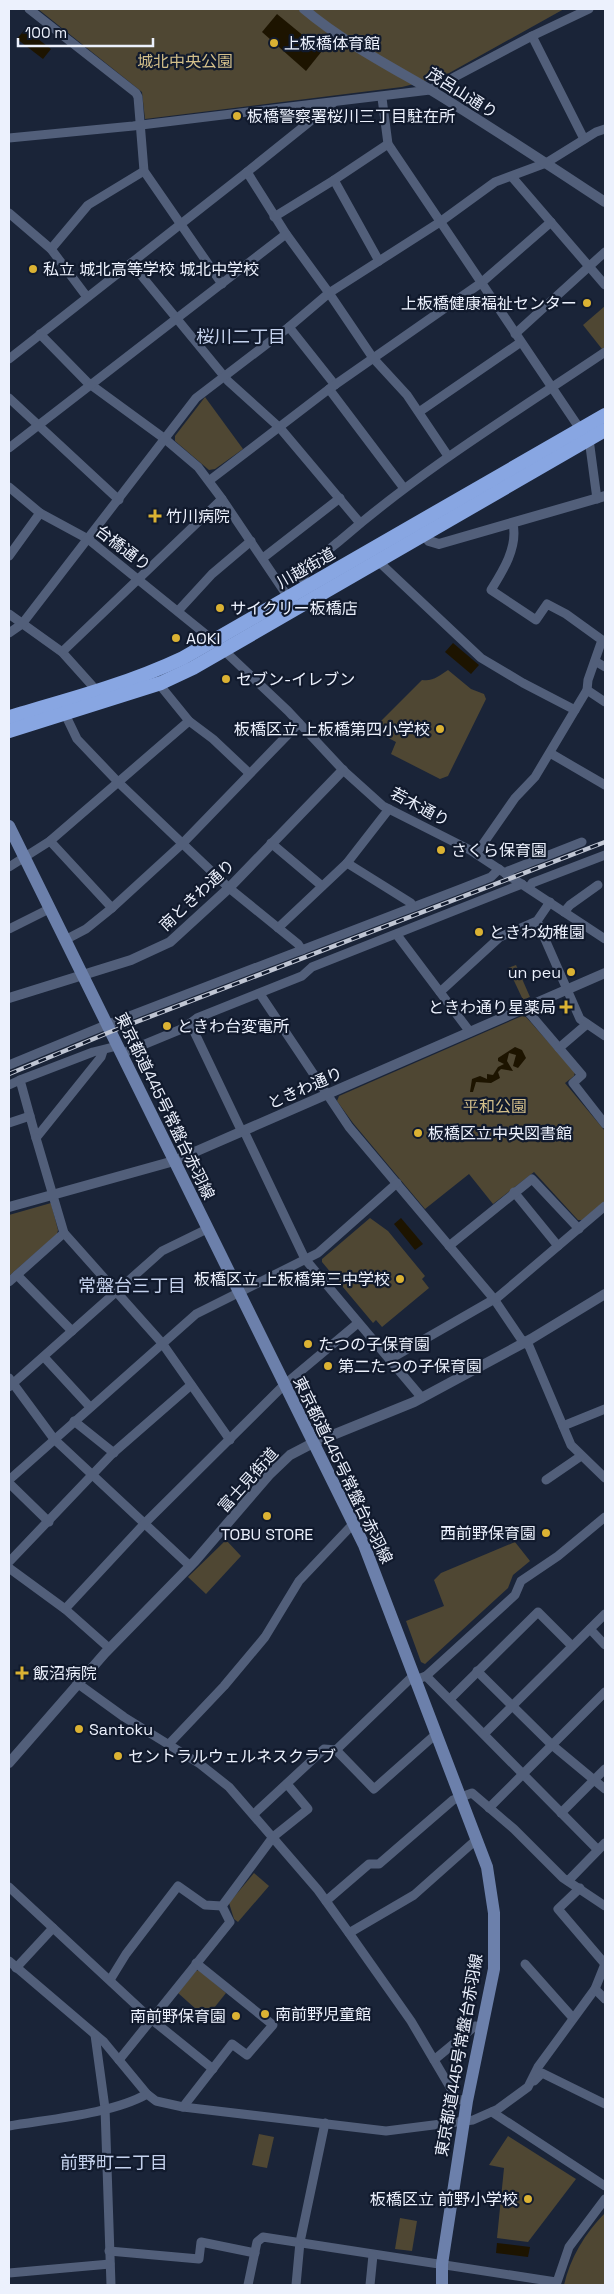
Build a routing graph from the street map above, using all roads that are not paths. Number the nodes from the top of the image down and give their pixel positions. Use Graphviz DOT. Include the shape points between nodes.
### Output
graph roads {
  1 [pos="29,9"];
  2 [pos="304,9"];
  3 [pos="589,9"];
  4 [pos="532,36"];
  5 [pos="430,90"];
  6 [pos="382,98"];
  7 [pos="333,103"];
  8 [pos="140,125"];
  9 [pos="605,129"];
  10 [pos="9,138"];
  11 [pos="584,139"];
  12 [pos="388,144"];
  13 [pos="546,163"];
  14 [pos="144,171"];
  15 [pos="247,172"];
  16 [pos="512,177"];
  17 [pos="334,180"];
  18 [pos="605,202"];
  19 [pos="9,213"];
  20 [pos="274,217"];
  21 [pos="440,222"];
  22 [pos="551,222"];
  23 [pos="180,224"];
  24 [pos="286,234"];
  25 [pos="51,249"];
  26 [pos="605,252"];
  27 [pos="379,261"];
  28 [pos="131,263"];
  29 [pos="589,266"];
  30 [pos="481,283"];
  31 [pos="222,284"];
  32 [pos="605,285"];
  33 [pos="329,293"];
  34 [pos="86,298"];
  35 [pos="177,318"];
  36 [pos="289,327"];
  37 [pos="40,334"];
  38 [pos="515,334"];
  39 [pos="521,342"];
  40 [pos="605,352"];
  41 [pos="373,358"];
  42 [pos="9,359"];
  43 [pos="224,377"];
  44 [pos="91,385"];
  45 [pos="332,387"];
  46 [pos="552,388"];
  47 [pos="9,398"];
  48 [pos="419,412"];
  49 [pos="605,415"];
  50 [pos="38,426"];
  51 [pos="280,428"];
  52 [pos="605,430"];
  53 [pos="584,434"];
  54 [pos="165,439"];
  55 [pos="9,448"];
  56 [pos="448,456"];
  57 [pos="210,480"];
  58 [pos="9,487"];
  59 [pos="403,487"];
  60 [pos="601,497"];
  61 [pos="222,498"];
  62 [pos="340,498"];
  63 [pos="118,500"];
  64 [pos="40,513"];
  65 [pos="360,523"];
  66 [pos="512,524"];
  67 [pos="420,530"];
  68 [pos="88,539"];
  69 [pos="251,541"];
  70 [pos="9,556"];
  71 [pos="263,558"];
  72 [pos="378,561"];
  73 [pos="140,579"];
  74 [pos="306,589"];
  75 [pos="292,604"];
  76 [pos="178,611"];
  77 [pos="9,614"];
  78 [pos="22,624"];
  79 [pos="9,633"];
  80 [pos="219,645"];
  81 [pos="62,652"];
  82 [pos="595,661"];
  83 [pos="605,667"];
  84 [pos="161,683"];
  85 [pos="587,690"];
  86 [pos="97,691"];
  87 [pos="605,702"];
  88 [pos="575,710"];
  89 [pos="65,714"];
  90 [pos="9,717"];
  91 [pos="189,721"];
  92 [pos="299,723"];
  93 [pos="9,731"];
  94 [pos="550,753"];
  95 [pos="343,770"];
  96 [pos="249,774"];
  97 [pos="118,782"];
  98 [pos="605,785"];
  99 [pos="389,809"];
  100 [pos="9,826"];
  101 [pos="50,841"];
  102 [pos="582,842"];
  103 [pos="271,843"];
  104 [pos="182,844"];
  105 [pos="476,854"];
  106 [pos="605,855"];
  107 [pos="25,858"];
  108 [pos="347,863"];
  109 [pos="9,867"];
  110 [pos="502,871"];
  111 [pos="598,885"];
  112 [pos="322,886"];
  113 [pos="526,886"];
  114 [pos="228,888"];
  115 [pos="550,902"];
  116 [pos="412,907"];
  117 [pos="112,908"];
  118 [pos="50,909"];
  119 [pos="564,912"];
  120 [pos="537,921"];
  121 [pos="278,928"];
  122 [pos="9,929"];
  123 [pos="397,935"];
  124 [pos="605,939"];
  125 [pos="65,940"];
  126 [pos="302,950"];
  127 [pos="605,973"];
  128 [pos="82,974"];
  129 [pos="566,990"];
  130 [pos="440,992"];
  131 [pos="260,994"];
  132 [pos="9,998"];
  133 [pos="525,1008"];
  134 [pos="190,1023"];
  135 [pos="587,1024"];
  136 [pos="106,1025"];
  137 [pos="470,1032"];
  138 [pos="605,1036"];
  139 [pos="559,1048"];
  140 [pos="119,1050"];
  141 [pos="103,1051"];
  142 [pos="9,1065"];
  143 [pos="20,1080"];
  144 [pos="9,1086"];
  145 [pos="327,1094"];
  146 [pos="30,1116"];
  147 [pos="604,1120"];
  148 [pos="9,1123"];
  149 [pos="243,1132"];
  150 [pos="36,1138"];
  151 [pos="174,1162"];
  152 [pos="397,1183"];
  153 [pos="514,1192"];
  154 [pos="52,1195"];
  155 [pos="9,1207"];
  156 [pos="605,1209"];
  157 [pos="207,1229"];
  158 [pos="578,1229"];
  159 [pos="64,1233"];
  160 [pos="449,1246"];
  161 [pos="558,1246"];
  162 [pos="305,1259"];
  163 [pos="17,1275"];
  164 [pos="9,1282"];
  165 [pos="116,1292"];
  166 [pos="239,1292"];
  167 [pos="605,1294"];
  168 [pos="494,1299"];
  169 [pos="358,1322"];
  170 [pos="72,1331"];
  171 [pos="162,1342"];
  172 [pos="526,1342"];
  173 [pos="44,1357"];
  174 [pos="390,1359"];
  175 [pos="11,1383"];
  176 [pos="191,1384"];
  177 [pos="284,1385"];
  178 [pos="422,1398"];
  179 [pos="90,1407"];
  180 [pos="604,1413"];
  181 [pos="74,1421"];
  182 [pos="564,1426"];
  183 [pos="54,1439"];
  184 [pos="230,1440"];
  185 [pos="313,1443"];
  186 [pos="114,1453"];
  187 [pos="581,1456"];
  188 [pos="92,1475"];
  189 [pos="605,1478"];
  190 [pos="546,1480"];
  191 [pos="9,1482"];
  192 [pos="605,1517"];
  193 [pos="49,1522"];
  194 [pos="145,1523"];
  195 [pos="354,1523"];
  196 [pos="190,1566"];
  197 [pos="9,1568"];
  198 [pos="65,1609"];
  199 [pos="605,1614"];
  200 [pos="590,1629"];
  201 [pos="605,1645"];
  202 [pos="572,1646"];
  203 [pos="109,1648"];
  204 [pos="477,1671"];
  205 [pos="419,1677"];
  206 [pos="77,1683"];
  207 [pos="605,1692"];
  208 [pos="450,1699"];
  209 [pos="512,1706"];
  210 [pos="436,1734"];
  211 [pos="484,1734"];
  212 [pos="168,1744"];
  213 [pos="552,1745"];
  214 [pos="336,1750"];
  215 [pos="9,1763"];
  216 [pos="605,1769"];
  217 [pos="522,1774"];
  218 [pos="594,1780"];
  219 [pos="287,1784"];
  220 [pos="605,1789"];
  221 [pos="460,1795"];
  222 [pos="489,1808"];
  223 [pos="561,1813"];
  224 [pos="254,1814"];
  225 [pos="273,1837"];
  226 [pos="477,1839"];
  227 [pos="605,1843"];
  228 [pos="598,1850"];
  229 [pos="568,1881"];
  230 [pos="9,1887"];
  231 [pos="580,1888"];
  232 [pos="326,1901"];
  233 [pos="222,1906"];
  234 [pos="605,1906"];
  235 [pos="54,1928"];
  236 [pos="349,1932"];
  237 [pos="9,1961"];
  238 [pos="196,1964"];
  239 [pos="525,1964"];
  240 [pos="605,1964"];
  241 [pos="16,1968"];
  242 [pos="110,1980"];
  243 [pos="595,1989"];
  244 [pos="605,1999"];
  245 [pos="573,2018"];
  246 [pos="151,2019"];
  247 [pos="482,2027"];
  248 [pos="95,2036"];
  249 [pos="119,2060"];
  250 [pos="434,2060"];
  251 [pos="213,2069"];
  252 [pos="528,2086"];
  253 [pos="147,2094"];
  254 [pos="467,2101"];
  255 [pos="605,2104"];
  256 [pos="183,2107"];
  257 [pos="105,2108"];
  258 [pos="492,2112"];
  259 [pos="463,2121"];
  260 [pos="325,2123"];
  261 [pos="9,2126"];
  262 [pos="605,2186"];
  263 [pos="605,2198"];
  264 [pos="300,2242"];
  265 [pos="109,2251"];
  266 [pos="255,2253"];
  267 [pos="373,2255"];
  268 [pos="110,2264"];
  269 [pos="442,2264"];
  270 [pos="9,2273"];
  271 [pos="556,2283"];
  272 [pos="111,2285"];
  273 [pos="248,2285"];
  274 [pos="296,2285"];
  275 [pos="370,2285"];
  276 [pos="442,2285"];
  1 -- 8 [label="street" via="136,93"];
  2 -- 5 [label="street, 茂呂山通り" via="337,34"];
  3 -- 4 [label="street"];
  4 -- 5 [label="street"];
  4 -- 11 [label="street"];
  5 -- 6 [label="street"];
  5 -- 13 [label="street, 茂呂山通り"];
  6 -- 7 [label="street"];
  6 -- 12 [label="street"];
  7 -- 8 [label="street"];
  7 -- 15 [label="street"];
  8 -- 10 [label="street"];
  8 -- 14 [label="street"];
  9 -- 11 [label="street"];
  11 -- 13 [label="street"];
  12 -- 17 [label="street"];
  12 -- 21 [label="street"];
  13 -- 16 [label="street"];
  13 -- 18 [label="street, 茂呂山通り"];
  14 -- 23 [label="street"];
  14 -- 25 [label="street" via="88,205"];
  15 -- 20 [label="street"];
  15 -- 23 [label="street"];
  16 -- 21 [label="street" via="495,182"];
  16 -- 22 [label="street"];
  17 -- 20 [label="street"];
  17 -- 27 [label="street"];
  19 -- 25 [label="street"];
  20 -- 24 [label="street"];
  21 -- 27 [label="street"];
  21 -- 30 [label="street"];
  22 -- 29 [label="street"];
  22 -- 30 [label="street"];
  23 -- 28 [label="street"];
  23 -- 31 [label="street"];
  24 -- 31 [label="street"];
  24 -- 33 [label="street"];
  25 -- 34 [label="street"];
  26 -- 29 [label="street"];
  27 -- 33 [label="street"];
  28 -- 34 [label="street"];
  28 -- 35 [label="street"];
  29 -- 32 [label="street"];
  29 -- 38 [label="street"];
  30 -- 38 [label="street"];
  30 -- 41 [label="street"];
  31 -- 35 [label="street"];
  33 -- 36 [label="street"];
  33 -- 41 [label="street"];
  34 -- 37 [label="street"];
  35 -- 43 [label="street"];
  35 -- 44 [label="street"];
  36 -- 43 [label="street"];
  36 -- 45 [label="street"];
  37 -- 42 [label="street"];
  37 -- 44 [label="street"];
  38 -- 39 [label="street"];
  39 -- 46 [label="street"];
  39 -- 48 [label="street"];
  40 -- 46 [label="street"];
  41 -- 45 [label="street"];
  41 -- 48 [label="street"];
  43 -- 51 [label="street"];
  43 -- 54 [label="street" via="196,398"];
  44 -- 50 [label="street"];
  44 -- 54 [label="street"];
  45 -- 51 [label="street"];
  45 -- 59 [label="street"];
  46 -- 53 [label="street"];
  46 -- 56 [label="street"];
  47 -- 50 [label="street"];
  48 -- 56 [label="street"];
  49 -- 53 [label="highway, 川越街道"];
  50 -- 55 [label="street"];
  50 -- 63 [label="street"];
  51 -- 57 [label="street"];
  51 -- 62 [label="street"];
  52 -- 53 [label="highway, 川越街道"];
  53 -- 60 [label="street"];
  53 -- 67 [label="highway, 川越街道"];
  54 -- 57 [label="street"];
  54 -- 63 [label="street"];
  56 -- 59 [label="street"];
  57 -- 61 [label="street"];
  58 -- 64 [label="street, 台橋通り"];
  59 -- 65 [label="street"];
  60 -- 66 [label="street"];
  61 -- 69 [label="street"];
  61 -- 73 [label="street"];
  62 -- 65 [label="street"];
  62 -- 71 [label="street"];
  63 -- 68 [label="street"];
  64 -- 68 [label="street, 台橋通り"];
  64 -- 70 [label="street"];
  65 -- 74 [label="street" via="303,576"];
  66 -- 67 [label="street" via="439,544 433,544"];
  66 -- 82 [label="street" via="515,534 512,547 504,570 491,590 536,620 547,604 566,614 602,640"];
  67 -- 72 [label="highway, 川越街道"];
  67 -- 74 [label="highway, 川越街道"];
  68 -- 73 [label="street, 台橋通り"];
  68 -- 78 [label="street"];
  69 -- 71 [label="street"];
  69 -- 76 [label="street" via="212,574"];
  71 -- 75 [label="street"];
  72 -- 75 [label="highway, 川越街道"];
  72 -- 88 [label="street" via="481,658"];
  73 -- 76 [label="street, 台橋通り"];
  73 -- 81 [label="street"];
  74 -- 75 [label="highway, 川越街道"];
  75 -- 80 [label="highway, 川越街道"];
  76 -- 80 [label="street, 台橋通り"];
  77 -- 78 [label="street"];
  78 -- 79 [label="street"];
  78 -- 81 [label="street"];
  80 -- 84 [label="highway, 川越街道"];
  80 -- 86 [label="highway, 川越街道"];
  80 -- 92 [label="street, 若木通り"];
  81 -- 86 [label="street"];
  82 -- 83 [label="street"];
  82 -- 85 [label="street"];
  84 -- 89 [label="highway, 川越街道"];
  84 -- 91 [label="street"];
  85 -- 87 [label="street"];
  85 -- 88 [label="street"];
  86 -- 90 [label="highway, 川越街道"];
  88 -- 94 [label="street"];
  89 -- 93 [label="highway, 川越街道"];
  89 -- 97 [label="street" via="77,739"];
  91 -- 96 [label="street"];
  91 -- 97 [label="street"];
  92 -- 95 [label="street, 若木通り"];
  92 -- 96 [label="street"];
  94 -- 98 [label="street"];
  94 -- 105 [label="street"];
  95 -- 99 [label="street, 若木通り"];
  95 -- 103 [label="street, 南ときわ通り"];
  96 -- 104 [label="street"];
  97 -- 101 [label="street"];
  97 -- 104 [label="street"];
  99 -- 105 [label="street, 若木通り"];
  99 -- 108 [label="street"];
  100 -- 107 [label="main road, 東京都道445号常盤台赤羽線"];
  101 -- 107 [label="street"];
  101 -- 117 [label="street"];
  102 -- 110 [label="street"];
  103 -- 112 [label="street"];
  103 -- 114 [label="street, 南ときわ通り"];
  104 -- 114 [label="street"];
  104 -- 117 [label="street"];
  105 -- 110 [label="street, 若木通り"];
  106 -- 113 [label="street"];
  107 -- 109 [label="street"];
  107 -- 118 [label="main road, 東京都道445号常盤台赤羽線"];
  108 -- 112 [label="street"];
  108 -- 116 [label="street" via="411,903"];
  110 -- 113 [label="street, 若木通り"];
  110 -- 116 [label="street"];
  111 -- 119 [label="street"];
  112 -- 121 [label="street"];
  113 -- 115 [label="street, 若木通り"];
  113 -- 123 [label="street"];
  114 -- 121 [label="street"];
  114 -- 128 [label="street, 南ときわ通り" via="170,942 130,960"];
  115 -- 119 [label="street, 若木通り"];
  115 -- 120 [label="street"];
  116 -- 126 [label="street"];
  117 -- 125 [label="street" via="86,929"];
  118 -- 122 [label="street"];
  118 -- 125 [label="main road, 東京都道445号常盤台赤羽線"];
  119 -- 124 [label="street, 若木通り"];
  120 -- 129 [label="street"];
  120 -- 130 [label="street" via="500,938"];
  121 -- 126 [label="street"];
  123 -- 130 [label="street"];
  123 -- 131 [label="street" via="312,968 302,976"];
  125 -- 128 [label="main road, 東京都道445号常盤台赤羽線"];
  126 -- 136 [label="street"];
  127 -- 129 [label="street, ときわ通り"];
  128 -- 132 [label="street, 南ときわ通り"];
  128 -- 136 [label="main road, 東京都道445号常盤台赤羽線"];
  129 -- 133 [label="street, ときわ通り"];
  129 -- 135 [label="street" via="580,1019"];
  130 -- 137 [label="street"];
  131 -- 134 [label="street"];
  131 -- 145 [label="street"];
  133 -- 137 [label="street, ときわ通り"];
  133 -- 139 [label="street"];
  134 -- 140 [label="street" via="184,1028"];
  134 -- 149 [label="street"];
  135 -- 138 [label="street"];
  135 -- 139 [label="street"];
  136 -- 140 [label="main road, 東京都道445号常盤台赤羽線"];
  136 -- 142 [label="street"];
  137 -- 145 [label="street, ときわ通り"];
  139 -- 147 [label="street" via="582,1075 573,1084"];
  140 -- 141 [label="street"];
  140 -- 151 [label="main road, 東京都道445号常盤台赤羽線"];
  141 -- 143 [label="street"];
  141 -- 150 [label="street" via="102,1057"];
  143 -- 144 [label="street"];
  143 -- 146 [label="street"];
  145 -- 149 [label="street, ときわ通り"];
  145 -- 152 [label="street" via="349,1127"];
  146 -- 148 [label="street"];
  146 -- 150 [label="street"];
  149 -- 151 [label="street, ときわ通り"];
  149 -- 162 [label="street"];
  150 -- 154 [label="street"];
  151 -- 154 [label="street, ときわ通り"];
  151 -- 157 [label="main road, 東京都道445号常盤台赤羽線"];
  152 -- 160 [label="street"];
  152 -- 162 [label="street" via="318,1252"];
  153 -- 158 [label="street" via="527,1181 535,1180"];
  153 -- 160 [label="street"];
  153 -- 161 [label="street"];
  154 -- 155 [label="street, ときわ通り"];
  154 -- 159 [label="street"];
  156 -- 158 [label="street"];
  157 -- 165 [label="street" via="162,1251"];
  157 -- 166 [label="main road, 東京都道445号常盤台赤羽線"];
  158 -- 161 [label="street"];
  159 -- 163 [label="street"];
  159 -- 165 [label="street"];
  160 -- 168 [label="street"];
  161 -- 168 [label="street"];
  162 -- 166 [label="street"];
  162 -- 169 [label="street"];
  163 -- 164 [label="street"];
  163 -- 170 [label="street"];
  165 -- 170 [label="street"];
  165 -- 171 [label="street"];
  166 -- 171 [label="street" via="196,1314"];
  166 -- 177 [label="main road, 東京都道445号常盤台赤羽線"];
  167 -- 172 [label="street, 富士見街道"];
  168 -- 172 [label="street"];
  168 -- 174 [label="street"];
  169 -- 174 [label="street"];
  169 -- 177 [label="street"];
  170 -- 173 [label="street"];
  171 -- 176 [label="street"];
  171 -- 179 [label="street"];
  172 -- 178 [label="street, 富士見街道"];
  172 -- 182 [label="street"];
  173 -- 175 [label="street"];
  173 -- 179 [label="street"];
  174 -- 178 [label="street"];
  175 -- 183 [label="street"];
  176 -- 184 [label="street"];
  176 -- 186 [label="street"];
  177 -- 184 [label="street"];
  177 -- 185 [label="main road, 東京都道445号常盤台赤羽線"];
  178 -- 185 [label="street, 富士見街道"];
  179 -- 181 [label="street"];
  180 -- 182 [label="street"];
  181 -- 183 [label="street"];
  181 -- 186 [label="street"];
  182 -- 187 [label="street" via="571,1445"];
  183 -- 188 [label="street"];
  183 -- 191 [label="street"];
  184 -- 194 [label="street"];
  185 -- 195 [label="main road, 東京都道445号常盤台赤羽線"];
  185 -- 196 [label="street, 富士見街道" via="290,1455 269,1475"];
  186 -- 188 [label="street"];
  187 -- 189 [label="street"];
  187 -- 190 [label="street"];
  188 -- 193 [label="street"];
  188 -- 194 [label="street"];
  191 -- 193 [label="street"];
  192 -- 205 [label="street" via="558,1556 520,1581 515,1595"];
  193 -- 197 [label="street"];
  194 -- 196 [label="street"];
  194 -- 198 [label="street"];
  195 -- 205 [label="main road, 東京都道445号常盤台赤羽線"];
  195 -- 212 [label="street" via="299,1581 266,1637"];
  196 -- 203 [label="street, 富士見街道"];
  197 -- 198 [label="street"];
  198 -- 203 [label="street"];
  199 -- 200 [label="street"];
  200 -- 201 [label="street"];
  200 -- 202 [label="street"];
  202 -- 204 [label="street" via="538,1612"];
  202 -- 209 [label="street"];
  203 -- 206 [label="street, 富士見街道"];
  204 -- 208 [label="street"];
  204 -- 209 [label="street"];
  205 -- 208 [label="street"];
  205 -- 210 [label="main road, 東京都道445号常盤台赤羽線"];
  205 -- 214 [label="street"];
  206 -- 212 [label="street" via="102,1703"];
  206 -- 215 [label="street, 富士見街道"];
  207 -- 213 [label="street"];
  208 -- 211 [label="street"];
  209 -- 211 [label="street"];
  209 -- 213 [label="street"];
  210 -- 214 [label="street" via="374,1789"];
  210 -- 221 [label="main road, 東京都道445号常盤台赤羽線"];
  211 -- 217 [label="street"];
  212 -- 224 [label="street" via="221,1780"];
  213 -- 217 [label="street"];
  213 -- 218 [label="street"];
  214 -- 219 [label="street" via="324,1749"];
  216 -- 218 [label="street"];
  217 -- 222 [label="street"];
  217 -- 223 [label="street"];
  218 -- 220 [label="street"];
  218 -- 223 [label="street"];
  219 -- 224 [label="street"];
  219 -- 225 [label="street" via="308,1809"];
  221 -- 222 [label="street" via="472,1793"];
  221 -- 226 [label="main road, 東京都道445号常盤台赤羽線"];
  221 -- 232 [label="street" via="379,1864 369,1864"];
  222 -- 229 [label="street"];
  223 -- 228 [label="street"];
  224 -- 225 [label="street"];
  225 -- 232 [label="street"];
  225 -- 233 [label="street"];
  226 -- 236 [label="street" via="414,1895"];
  226 -- 247 [label="main road, 東京都道445号常盤台赤羽線" via="491,1890 495,1931 494,1969"];
  227 -- 228 [label="street"];
  228 -- 229 [label="street"];
  229 -- 231 [label="street"];
  230 -- 235 [label="street"];
  231 -- 234 [label="street"];
  231 -- 240 [label="street" via="558,1909"];
  232 -- 236 [label="street"];
  233 -- 238 [label="street" via="230,1922"];
  233 -- 242 [label="street" via="205,1905 178,1886"];
  235 -- 241 [label="street"];
  235 -- 242 [label="street"];
  236 -- 250 [label="street" via="412,2021"];
  237 -- 241 [label="street"];
  238 -- 246 [label="street"];
  238 -- 251 [label="street" via="273,2025 247,2055 232,2044"];
  239 -- 245 [label="street"];
  240 -- 243 [label="street"];
  241 -- 248 [label="street"];
  242 -- 246 [label="street"];
  243 -- 244 [label="street"];
  243 -- 245 [label="street"];
  245 -- 252 [label="street"];
  246 -- 249 [label="street"];
  246 -- 251 [label="street"];
  247 -- 250 [label="street" via="475,2026"];
  247 -- 254 [label="main road, 東京都道445号常盤台赤羽線"];
  248 -- 249 [label="street"];
  248 -- 257 [label="street"];
  249 -- 253 [label="street"];
  250 -- 254 [label="street" via="457,2099"];
  251 -- 256 [label="street"];
  252 -- 255 [label="street" via="542,2073"];
  252 -- 258 [label="street"];
  253 -- 256 [label="street" via="156,2101"];
  253 -- 257 [label="street" via="137,2100"];
  254 -- 259 [label="main road, 東京都道445号常盤台赤羽線"];
  256 -- 260 [label="street"];
  257 -- 261 [label="street"];
  257 -- 265 [label="street"];
  258 -- 259 [label="street"];
  258 -- 262 [label="street"];
  259 -- 260 [label="street" via="386,2132"];
  259 -- 269 [label="main road, 東京都道445号常盤台赤羽線"];
  260 -- 264 [label="street"];
  263 -- 271 [label="street" via="569,2248"];
  264 -- 266 [label="street" via="263,2237 257,2242"];
  264 -- 267 [label="street"];
  264 -- 274 [label="street"];
  265 -- 266 [label="street" via="200,2259 201,2242"];
  265 -- 268 [label="street"];
  266 -- 273 [label="street"];
  267 -- 269 [label="street"];
  267 -- 275 [label="street"];
  268 -- 270 [label="street"];
  268 -- 272 [label="street"];
  269 -- 271 [label="street"];
  269 -- 276 [label="main road, 東京都道445号常盤台赤羽線"];
}
